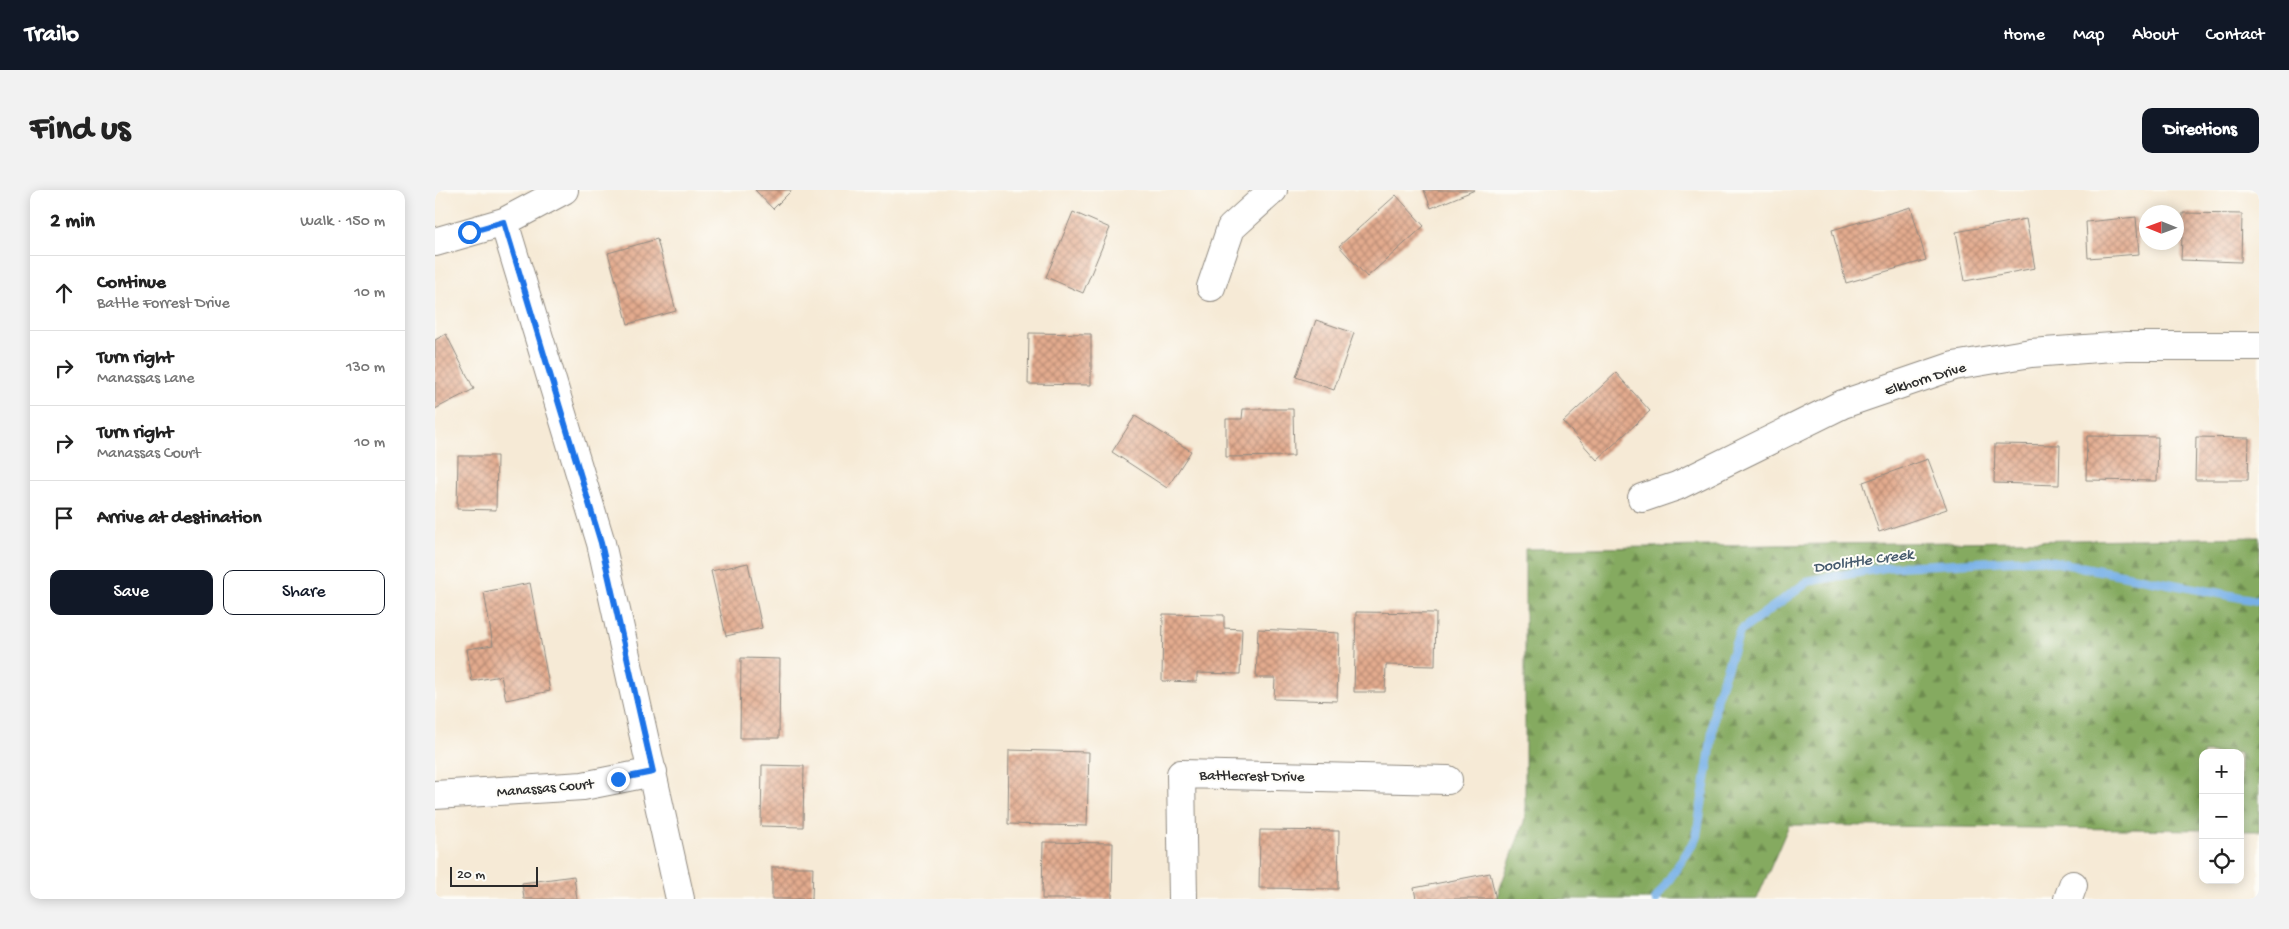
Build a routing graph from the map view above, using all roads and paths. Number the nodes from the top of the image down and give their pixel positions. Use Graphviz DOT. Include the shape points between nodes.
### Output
graph roads {
  1 [pos="564,190"];
  2 [pos="1273,190"];
  3 [pos="504,222"];
  4 [pos="435,242"];
  5 [pos="1211,287"];
  6 [pos="2259,346"];
  7 [pos="1642,498"];
  8 [pos="653,772"];
  9 [pos="1448,780"];
  10 [pos="435,795"];
  11 [pos="680,899"];
  12 [pos="1183,899"];
  1 -- 3 [label="street"];
  2 -- 5 [label="street" via="1231,228"];
  3 -- 4 [label="street"];
  3 -- 8 [label="street" via="601,543"];
  6 -- 7 [label="street, Elkhorn Drive" via="2107,347 2031,352 1954,366 1843,404 1677,486"];
  8 -- 10 [label="street, Manassas Court" via="583,786"];
  8 -- 11 [label="street"];
  9 -- 12 [label="street, Battlecrest Drive" via="1181,774"];
}
